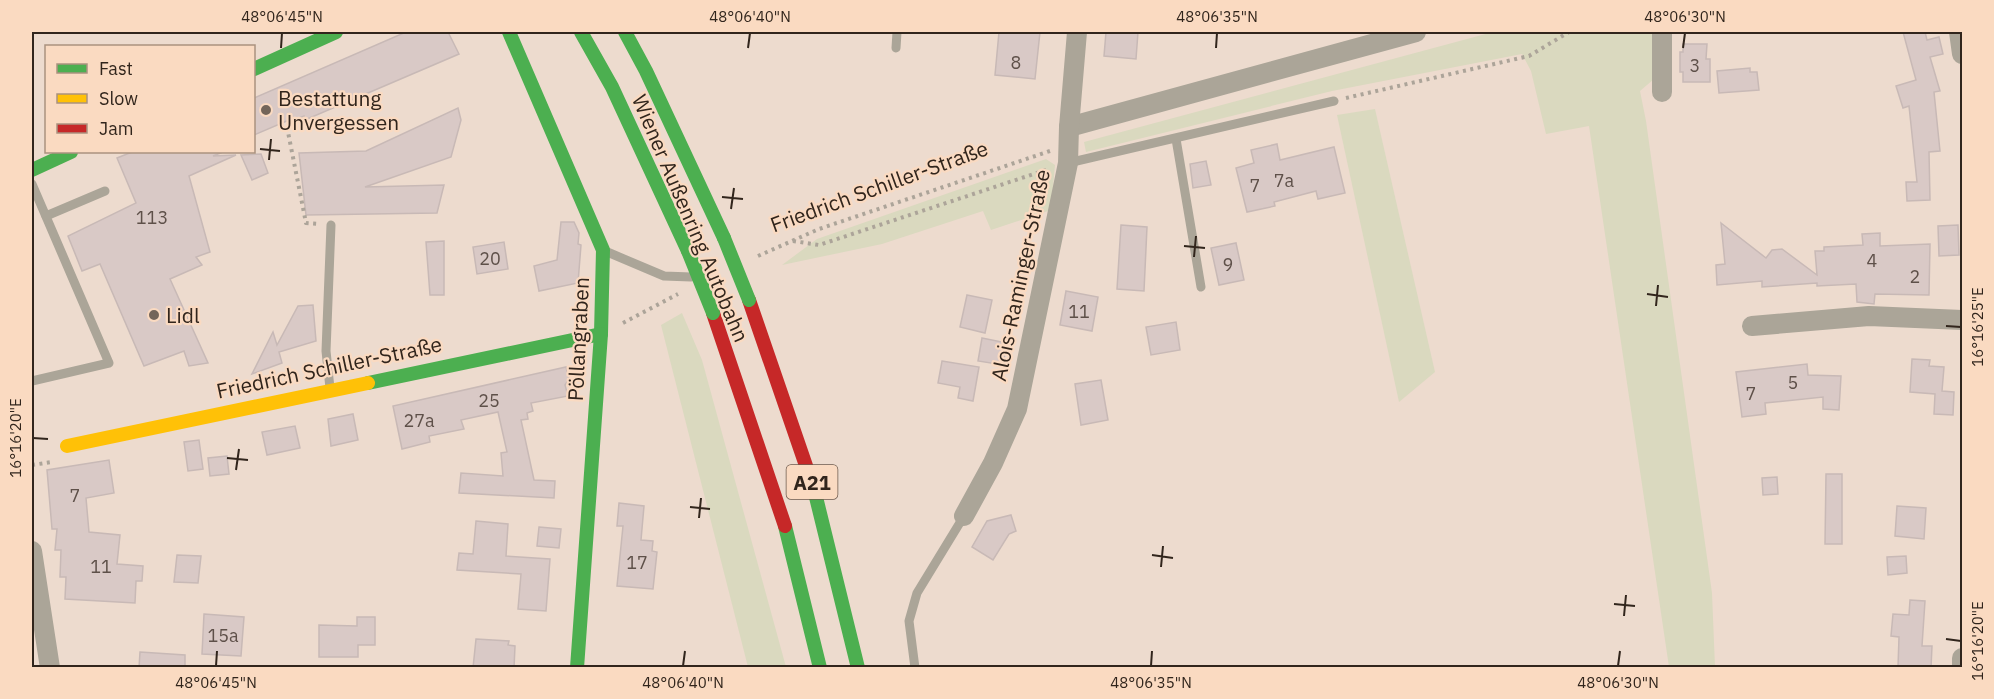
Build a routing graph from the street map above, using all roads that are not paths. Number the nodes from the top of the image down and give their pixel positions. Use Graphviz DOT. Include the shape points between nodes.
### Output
graph roads {
  1 [pos="509,32"];
  2 [pos="581,32"];
  3 [pos="625,32"];
  4 [pos="897,32"];
  5 [pos="1077,32"];
  6 [pos="1416,32"];
  7 [pos="1662,32"];
  8 [pos="326,34"];
  9 [pos="896,48"];
  10 [pos="255,69"];
  11 [pos="1662,92"];
  12 [pos="1334,101"];
  13 [pos="1176,139"];
  14 [pos="1068,145"];
  15 [pos="70,153"];
  16 [pos="32,170"];
  17 [pos="32,184"];
  18 [pos="105,191"];
  19 [pos="46,216"];
  20 [pos="332,225"];
  21 [pos="603,250"];
  22 [pos="708,278"];
  23 [pos="1200,287"];
  24 [pos="1962,320"];
  25 [pos="1752,326"];
  26 [pos="602,334"];
  27 [pos="32,381"];
  28 [pos="331,390"];
  29 [pos="67,446"];
  30 [pos="964,516"];
  31 [pos="32,551"];
  32 [pos="1962,658"];
  33 [pos="50,668"];
  34 [pos="577,668"];
  35 [pos="819,668"];
  36 [pos="858,668"];
  37 [pos="915,668"];
  38 [pos="1962,668"];
  1 -- 21 [label="main road, Pöllangraben"];
  2 -- 35 [label="main road, Wiener Außenring Autobahn / A21, bridge" via="612,87 713,313 781,511"];
  3 -- 36 [label="main road, Wiener Außenring Autobahn / A21, bridge" via="724,238 749,300 819,502"];
  4 -- 9 [label="lane"];
  5 -- 14 [label="street, Alois-Raminger-Straße"];
  6 -- 14 [label="street"];
  7 -- 11 [label="street"];
  8 -- 10 [label="main road"];
  12 -- 13 [label="lane"];
  13 -- 14 [label="lane"];
  13 -- 23 [label="lane"];
  14 -- 30 [label="street, Alois-Raminger-Straße" via="1017,409"];
  15 -- 16 [label="main road"];
  17 -- 19 [label="lane"];
  18 -- 19 [label="lane"];
  19 -- 27 [label="lane" via="109,363"];
  20 -- 28 [label="lane" via="326,351"];
  21 -- 22 [label="lane" via="664,276"];
  21 -- 26 [label="main road, Pöllangraben"];
  24 -- 25 [label="street" via="1869,316"];
  26 -- 28 [label="main road, Friedrich Schiller-Straße"];
  26 -- 34 [label="main road, Pöllangraben"];
  28 -- 29 [label="main road, Friedrich Schiller-Straße"];
  30 -- 37 [label="lane" via="917,593 909,621"];
  31 -- 33 [label="street"];
  32 -- 38 [label="street"];
}
